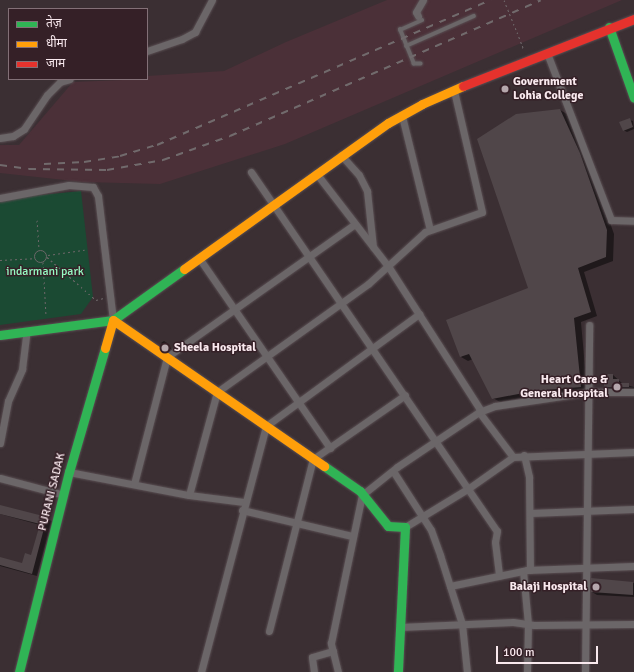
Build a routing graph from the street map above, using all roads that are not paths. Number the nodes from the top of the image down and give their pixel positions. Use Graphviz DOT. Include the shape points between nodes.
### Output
graph roads {
  1 [pos="210,0"];
  2 [pos="423,0"];
  3 [pos="474,16"];
  4 [pos="420,18"];
  5 [pos="634,19"];
  6 [pos="609,28"];
  7 [pos="406,46"];
  8 [pos="148,51"];
  9 [pos="548,53"];
  10 [pos="420,64"];
  11 [pos="67,80"];
  12 [pos="454,91"];
  13 [pos="634,98"];
  14 [pos="402,116"];
  15 [pos="0,138"];
  16 [pos="341,155"];
  17 [pos="251,172"];
  18 [pos="316,173"];
  19 [pos="0,198"];
  20 [pos="274,204"];
  21 [pos="634,221"];
  22 [pos="355,224"];
  23 [pos="430,230"];
  24 [pos="373,247"];
  25 [pos="310,256"];
  26 [pos="200,258"];
  27 [pos="388,266"];
  28 [pos="341,301"];
  29 [pos="235,309"];
  30 [pos="419,314"];
  31 [pos="113,320"];
  32 [pos="589,325"];
  33 [pos="27,331"];
  34 [pos="0,335"];
  35 [pos="374,349"];
  36 [pos="266,355"];
  37 [pos="167,357"];
  38 [pos="217,392"];
  39 [pos="589,392"];
  40 [pos="634,392"];
  41 [pos="405,394"];
  42 [pos="0,401"];
  43 [pos="8,401"];
  44 [pos="299,403"];
  45 [pos="480,411"];
  46 [pos="266,426"];
  47 [pos="437,440"];
  48 [pos="0,444"];
  49 [pos="330,448"];
  50 [pos="634,452"];
  51 [pos="587,454"];
  52 [pos="524,455"];
  53 [pos="514,457"];
  54 [pos="313,459"];
  55 [pos="393,471"];
  56 [pos="69,472"];
  57 [pos="0,478"];
  58 [pos="134,484"];
  59 [pos="469,488"];
  60 [pos="189,495"];
  61 [pos="362,495"];
  62 [pos="64,496"];
  63 [pos="244,502"];
  64 [pos="634,509"];
  65 [pos="242,510"];
  66 [pos="585,511"];
  67 [pos="530,513"];
  68 [pos="421,517"];
  69 [pos="296,522"];
  70 [pos="405,527"];
  71 [pos="352,536"];
  72 [pos="634,566"];
  73 [pos="586,567"];
  74 [pos="527,570"];
  75 [pos="499,576"];
  76 [pos="450,586"];
  77 [pos="462,624"];
  78 [pos="528,624"];
  79 [pos="585,624"];
  80 [pos="634,624"];
  81 [pos="400,627"];
  82 [pos="269,631"];
  83 [pos="333,651"];
  84 [pos="18,672"];
  85 [pos="201,672"];
  86 [pos="314,672"];
  87 [pos="338,672"];
  88 [pos="398,672"];
  89 [pos="467,672"];
  90 [pos="527,672"];
  91 [pos="585,672"];
  1 -- 8 [label="street" via="195,32"];
  2 -- 4 [label="street" via="416,12"];
  3 -- 7 [label="lane"];
  4 -- 7 [label="lane" via="400,30"];
  5 -- 6 [label="main road"];
  6 -- 9 [label="main road"];
  6 -- 13 [label="main road"];
  7 -- 10 [label="lane" via="414,64"];
  9 -- 12 [label="main road"];
  9 -- 21 [label="street" via="611,220"];
  11 -- 15 [label="street" via="60,82 47,95 24,129 13,136"];
  12 -- 14 [label="main road"];
  12 -- 23 [label="street" via="482,212"];
  14 -- 16 [label="main road"];
  14 -- 23 [label="street"];
  16 -- 18 [label="main road"];
  16 -- 24 [label="street" via="359,175 367,191"];
  17 -- 20 [label="street"];
  18 -- 20 [label="main road"];
  18 -- 22 [label="street"];
  19 -- 31 [label="street" via="69,185 93,187 98,196"];
  20 -- 25 [label="street"];
  20 -- 26 [label="main road"];
  22 -- 24 [label="street"];
  22 -- 25 [label="street"];
  23 -- 27 [label="street"];
  24 -- 27 [label="street"];
  25 -- 28 [label="street"];
  25 -- 29 [label="street"];
  26 -- 29 [label="street"];
  26 -- 31 [label="main road"];
  27 -- 28 [label="street" via="368,284"];
  27 -- 30 [label="street"];
  28 -- 35 [label="street"];
  28 -- 36 [label="street"];
  29 -- 36 [label="street"];
  29 -- 37 [label="street"];
  30 -- 35 [label="street"];
  30 -- 45 [label="street"];
  31 -- 33 [label="main road"];
  31 -- 37 [label="main road"];
  31 -- 56 [label="main road, PURANI SADAK"];
  32 -- 39 [label="street"];
  33 -- 34 [label="main road"];
  33 -- 43 [label="street" via="22,370"];
  35 -- 41 [label="street"];
  35 -- 44 [label="street"];
  36 -- 38 [label="street"];
  36 -- 44 [label="street"];
  37 -- 38 [label="main road"];
  37 -- 58 [label="street"];
  38 -- 46 [label="main road"];
  38 -- 60 [label="street"];
  39 -- 40 [label="street"];
  39 -- 45 [label="street" via="495,406"];
  39 -- 51 [label="street"];
  41 -- 47 [label="street"];
  41 -- 49 [label="street"];
  42 -- 43 [label="street"];
  43 -- 48 [label="street"];
  44 -- 46 [label="street"];
  44 -- 49 [label="street"];
  45 -- 47 [label="street"];
  45 -- 53 [label="street"];
  46 -- 54 [label="main road"];
  46 -- 63 [label="street"];
  47 -- 55 [label="street"];
  47 -- 59 [label="street"];
  49 -- 54 [label="street"];
  50 -- 51 [label="street"];
  51 -- 52 [label="street"];
  51 -- 66 [label="street"];
  52 -- 53 [label="street"];
  52 -- 67 [label="street" via="529,477"];
  53 -- 59 [label="street"];
  54 -- 61 [label="main road"];
  54 -- 69 [label="street"];
  55 -- 61 [label="street"];
  55 -- 68 [label="street"];
  56 -- 58 [label="street"];
  56 -- 62 [label="main road, PURANI SADAK"];
  57 -- 62 [label="street"];
  58 -- 60 [label="street"];
  59 -- 68 [label="street"];
  59 -- 75 [label="street" via="497,531"];
  60 -- 63 [label="street"];
  61 -- 70 [label="main road" via="388,526"];
  61 -- 71 [label="street"];
  62 -- 84 [label="main road, PURANI SADAK"];
  63 -- 65 [label="street"];
  64 -- 66 [label="street"];
  65 -- 69 [label="street"];
  65 -- 85 [label="street"];
  66 -- 67 [label="street"];
  66 -- 73 [label="street"];
  67 -- 74 [label="street"];
  68 -- 70 [label="street"];
  68 -- 76 [label="street" via="431,530"];
  69 -- 71 [label="street"];
  69 -- 82 [label="street"];
  70 -- 81 [label="main road"];
  71 -- 83 [label="street" via="331,643"];
  72 -- 73 [label="street"];
  73 -- 74 [label="street"];
  73 -- 79 [label="street"];
  74 -- 75 [label="street"];
  74 -- 78 [label="street"];
  75 -- 76 [label="street"];
  76 -- 77 [label="street"];
  77 -- 78 [label="street"];
  77 -- 81 [label="street"];
  77 -- 89 [label="street"];
  78 -- 79 [label="street"];
  78 -- 90 [label="street"];
  79 -- 80 [label="street"];
  79 -- 91 [label="street"];
  81 -- 88 [label="main road"];
  83 -- 86 [label="street" via="312,656"];
  83 -- 87 [label="street"];
}
